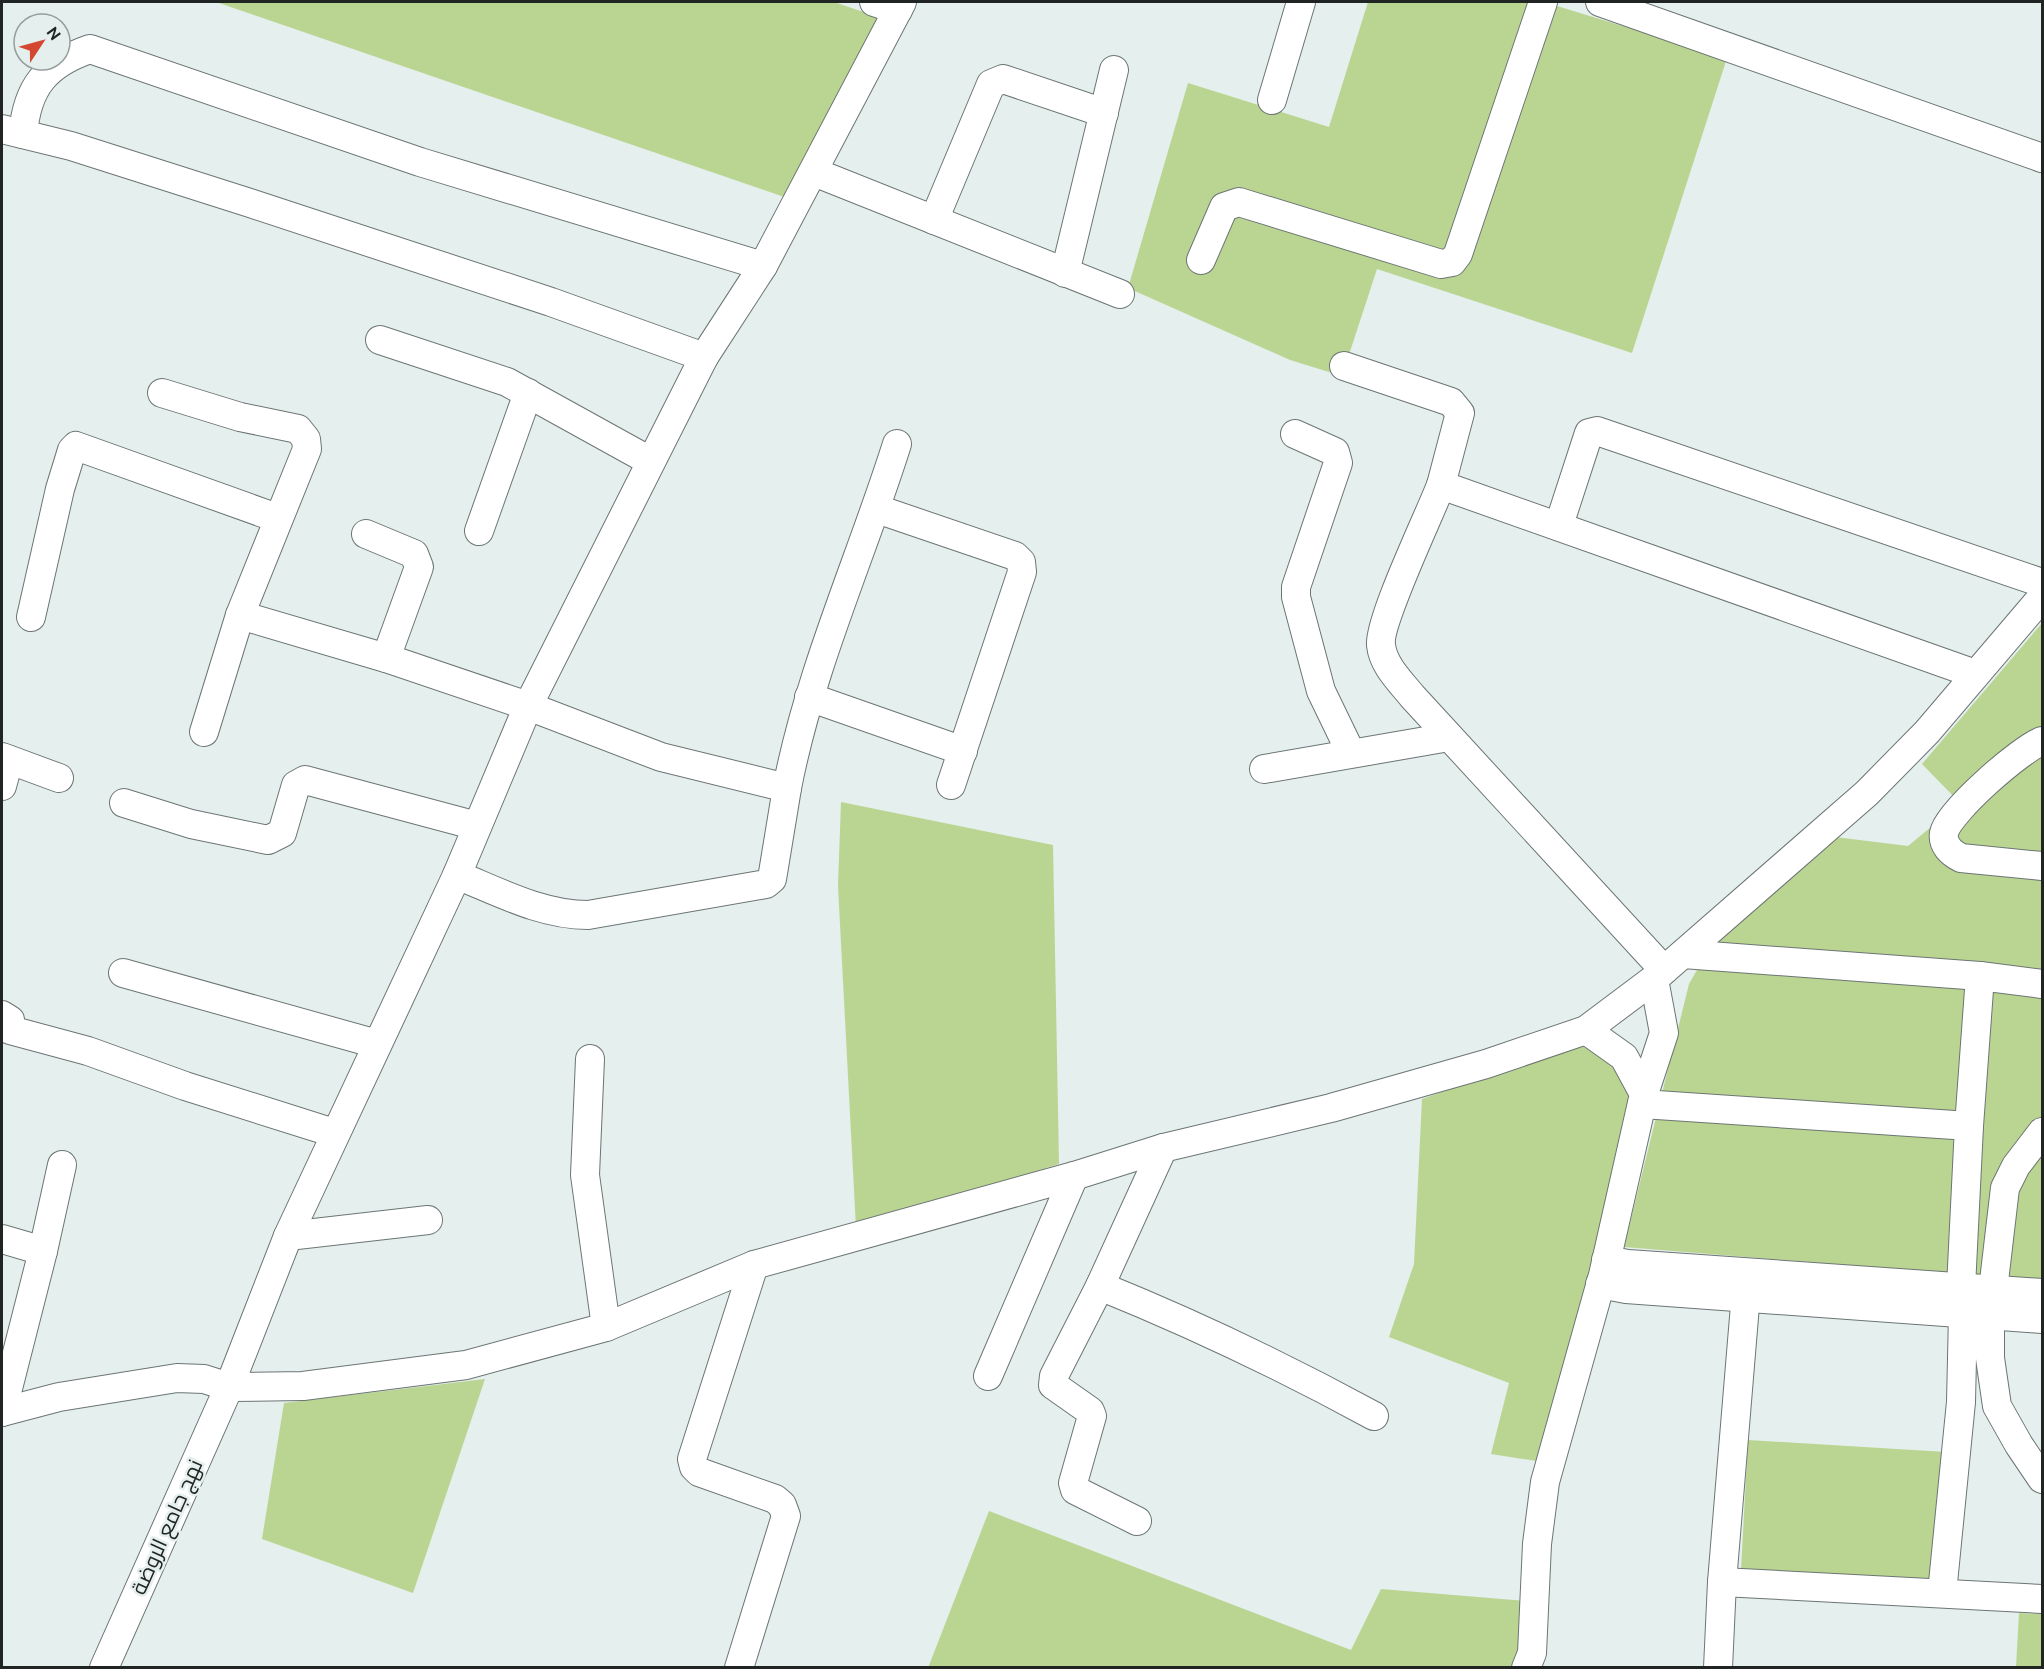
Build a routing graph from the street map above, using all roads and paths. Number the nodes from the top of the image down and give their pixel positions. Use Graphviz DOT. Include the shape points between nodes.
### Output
graph roads {
  1 [pos="1301,2"];
  2 [pos="1543,2"];
  3 [pos="1600,2"];
  4 [pos="891,4"];
  5 [pos="1114,70"];
  6 [pos="1272,100"];
  7 [pos="1104,113"];
  8 [pos="12,131"];
  9 [pos="2042,154"];
  10 [pos="814,172"];
  11 [pos="934,220"];
  12 [pos="1201,260"];
  13 [pos="763,266"];
  14 [pos="1065,273"];
  15 [pos="1120,294"];
  16 [pos="380,340"];
  17 [pos="704,357"];
  18 [pos="1344,366"];
  19 [pos="162,393"];
  20 [pos="528,393"];
  21 [pos="1295,434"];
  22 [pos="897,444"];
  23 [pos="650,461"];
  24 [pos="1441,485"];
  25 [pos="877,509"];
  26 [pos="277,518"];
  27 [pos="1559,525"];
  28 [pos="479,531"];
  29 [pos="366,534"];
  30 [pos="2043,583"];
  31 [pos="2043,597"];
  32 [pos="240,615"];
  33 [pos="31,617"];
  34 [pos="386,658"];
  35 [pos="1975,674"];
  36 [pos="808,698"];
  37 [pos="528,706"];
  38 [pos="204,732"];
  39 [pos="1449,737"];
  40 [pos="2043,741"];
  41 [pos="963,751"];
  42 [pos="1351,753"];
  43 [pos="4,768"];
  44 [pos="1264,769"];
  45 [pos="59,778"];
  46 [pos="951,785"];
  47 [pos="787,788"];
  48 [pos="124,803"];
  49 [pos="477,826"];
  50 [pos="2043,866"];
  51 [pos="457,875"];
  52 [pos="1667,968"];
  53 [pos="123,973"];
  54 [pos="1980,976"];
  55 [pos="2043,984"];
  56 [pos="1586,1030"];
  57 [pos="4,1032"];
  58 [pos="377,1044"];
  59 [pos="590,1059"];
  60 [pos="1643,1099"];
  61 [pos="1969,1126"];
  62 [pos="2043,1132"];
  63 [pos="334,1133"];
  64 [pos="1163,1148"];
  65 [pos="62,1165"];
  66 [pos="1074,1176"];
  67 [pos="1966,1184"];
  68 [pos="2005,1188"];
  69 [pos="428,1220"];
  70 [pos="288,1236"];
  71 [pos="2,1239"];
  72 [pos="43,1251"];
  73 [pos="754,1264"];
  74 [pos="1603,1272"];
  75 [pos="1747,1285"];
  76 [pos="1100,1286"];
  77 [pos="2043,1293"];
  78 [pos="1976,1301"];
  79 [pos="2043,1319"];
  80 [pos="606,1327"];
  81 [pos="988,1376"];
  82 [pos="230,1386"];
  83 [pos="1961,1402"];
  84 [pos="1998,1406"];
  85 [pos="2,1412"];
  86 [pos="1374,1416"];
  87 [pos="2043,1479"];
  88 [pos="1137,1521"];
  89 [pos="1722,1582"];
  90 [pos="1942,1593"];
  91 [pos="2043,1599"];
  92 [pos="104,1668"];
  93 [pos="739,1668"];
  94 [pos="1526,1668"];
  95 [pos="1718,1668"];
  1 -- 6 [label="street"];
  2 -- 12 [label="street" via="1458,254 1452,262 1441,264 1239,202 1224,207"];
  3 -- 9 [label="street"];
  4 -- 10 [label="street, نهج جامع الروضة"];
  5 -- 7 [label="street"];
  7 -- 11 [label="street" via="1003,79 991,84"];
  7 -- 14 [label="street"];
  8 -- 13 [label="street" via="35,87 54,66 90,49 420,162"];
  8 -- 17 [label="street" via="250,202"];
  10 -- 11 [label="street"];
  10 -- 13 [label="street, نهج جامع الروضة"];
  11 -- 14 [label="street"];
  13 -- 17 [label="street, نهج جامع الروضة"];
  14 -- 15 [label="street"];
  16 -- 20 [label="street" via="482,372"];
  17 -- 23 [label="street, نهج جامع الروضة"];
  18 -- 24 [label="street" via="1451,402 1458,408 1460,413"];
  19 -- 26 [label="street" via="240,417 298,429 306,439 307,449"];
  20 -- 23 [label="street"];
  20 -- 28 [label="street"];
  21 -- 42 [label="street" via="1335,452 1337,457 1296,586 1296,597 1321,691"];
  22 -- 25 [label="street"];
  23 -- 37 [label="street, نهج جامع الروضة"];
  24 -- 27 [label="street"];
  24 -- 39 [label="street" via="1381,637 1384,655 1396,677"];
  25 -- 36 [label="street"];
  25 -- 41 [label="street" via="1015,556 1021,562 1022,572"];
  26 -- 32 [label="street"];
  26 -- 33 [label="street" via="76,446 60,489"];
  27 -- 30 [label="street" via="1589,434 1597,431"];
  27 -- 35 [label="street"];
  29 -- 34 [label="street" via="414,554 418,560 419,567"];
  31 -- 35 [label="street"];
  32 -- 34 [label="street"];
  32 -- 38 [label="street"];
  34 -- 37 [label="street"];
  35 -- 52 [label="street" via="1900,762"];
  36 -- 41 [label="street"];
  36 -- 47 [label="street"];
  37 -- 47 [label="street" via="661,757"];
  37 -- 49 [label="street, نهج جامع الروضة"];
  39 -- 42 [label="street"];
  39 -- 52 [label="street"];
  40 -- 50 [label="street" via="2026,749 1955,814 1944,830 1944,841 1961,858"];
  41 -- 46 [label="street"];
  42 -- 44 [label="street"];
  43 -- 45 [label="street"];
  47 -- 51 [label="street" via="772,879 766,884 570,915"];
  48 -- 49 [label="street" via="191,824 268,840 282,833 296,785 305,780"];
  49 -- 51 [label="street, نهج جامع الروضة"];
  51 -- 58 [label="street, نهج جامع الروضة"];
  52 -- 54 [label="street"];
  52 -- 56 [label="street"];
  52 -- 60 [label="street" via="1664,1032"];
  53 -- 58 [label="street"];
  54 -- 55 [label="street"];
  54 -- 61 [label="street"];
  56 -- 60 [label="street" via="1624,1057"];
  56 -- 64 [label="street" via="1486,1064 1331,1108"];
  57 -- 63 [label="street" via="88,1051"];
  58 -- 63 [label="street, نهج جامع الروضة"];
  59 -- 80 [label="street" via="585,1175"];
  60 -- 61 [label="street"];
  60 -- 74 [label="street"];
  61 -- 67 [label="street"];
  62 -- 68 [label="street" via="2016,1166"];
  63 -- 70 [label="street, نهج جامع الروضة"];
  64 -- 66 [label="street"];
  64 -- 76 [label="street"];
  65 -- 72 [label="street"];
  66 -- 73 [label="street"];
  66 -- 81 [label="street"];
  67 -- 68 [label="street"];
  67 -- 78 [label="street"];
  68 -- 78 [label="street"];
  69 -- 70 [label="street"];
  70 -- 82 [label="street, نهج جامع الروضة"];
  71 -- 72 [label="street"];
  72 -- 85 [label="street"];
  73 -- 80 [label="street"];
  73 -- 93 [label="street" via="692,1459 699,1472 775,1499 786,1516"];
  74 -- 75 [label="street" via="1626,1289"];
  74 -- 94 [label="street" via="1545,1482 1537,1544 1532,1653"];
  75 -- 78 [label="street"];
  75 -- 89 [label="street"];
  76 -- 86 [label="street" via="1185,1320 1280,1365"];
  76 -- 88 [label="street" via="1053,1385 1092,1416 1073,1483 1075,1490"];
  77 -- 78 [label="street"];
  78 -- 79 [label="street"];
  78 -- 83 [label="street"];
  78 -- 84 [label="street"];
  80 -- 82 [label="street" via="466,1365 303,1386"];
  82 -- 85 [label="street" via="204,1379 177,1378 59,1397"];
  82 -- 92 [label="street, نهج جامع الروضة"];
  83 -- 84 [label="street"];
  83 -- 90 [label="street"];
  84 -- 87 [label="street"];
  89 -- 90 [label="street"];
  89 -- 95 [label="street"];
  90 -- 91 [label="street"];
}
